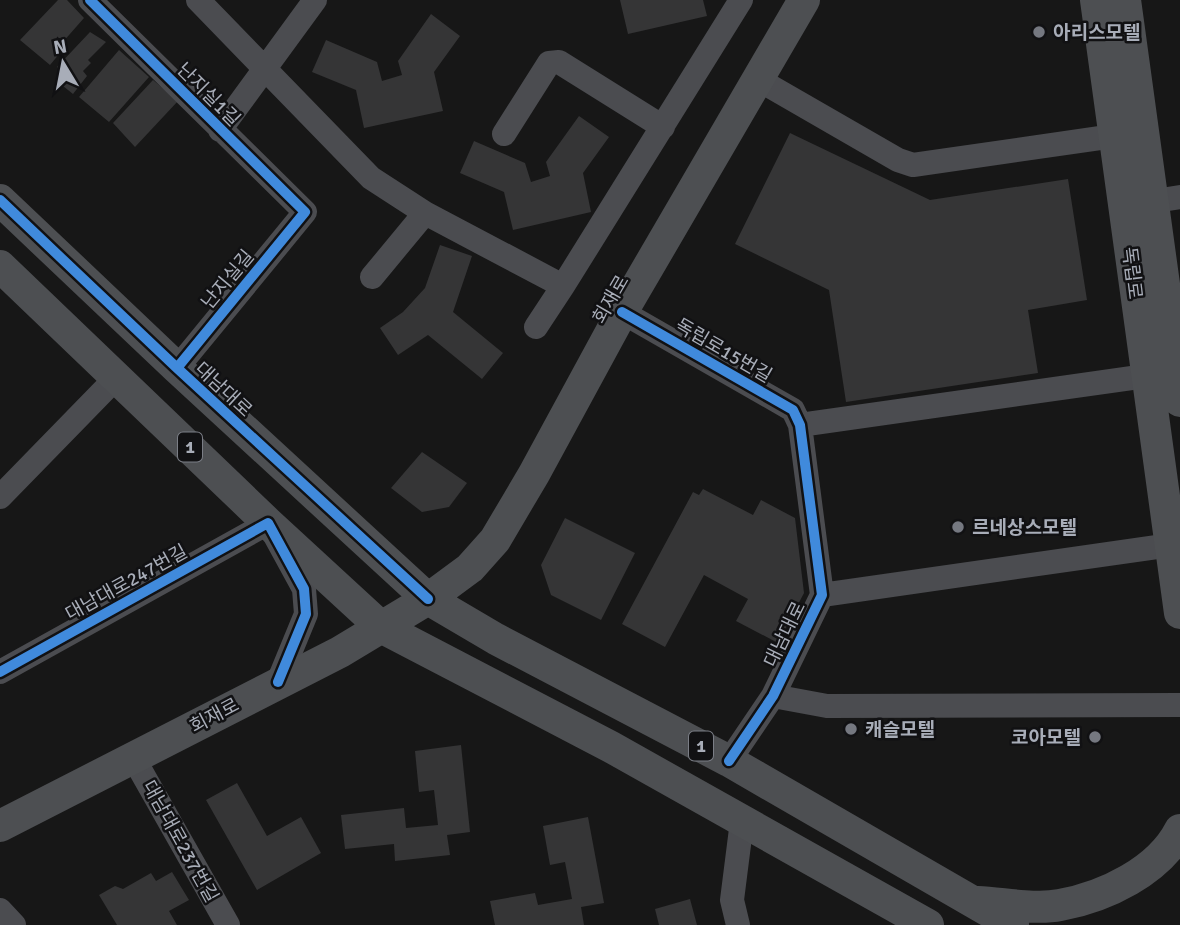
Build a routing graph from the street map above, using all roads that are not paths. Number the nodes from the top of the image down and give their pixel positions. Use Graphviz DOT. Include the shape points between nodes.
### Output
graph roads {
  1 [pos="90,0"];
  2 [pos="198,0"];
  3 [pos="315,0"];
  4 [pos="741,0"];
  5 [pos="804,0"];
  6 [pos="1096,0"];
  7 [pos="1125,0"];
  8 [pos="265,69"];
  9 [pos="760,80"];
  10 [pos="663,127"];
  11 [pos="220,130"];
  12 [pos="504,134"];
  13 [pos="1114,136"];
  14 [pos="1167,199"];
  15 [pos="0,200"];
  16 [pos="305,212"];
  17 [pos="425,213"];
  18 [pos="0,266"];
  19 [pos="372,277"];
  20 [pos="563,286"];
  21 [pos="622,312"];
  22 [pos="536,327"];
  23 [pos="177,368"];
  24 [pos="1146,376"];
  25 [pos="117,377"];
  26 [pos="1180,401"];
  27 [pos="800,425"];
  28 [pos="0,498"];
  29 [pos="268,523"];
  30 [pos="1171,545"];
  31 [pos="822,595"];
  32 [pos="428,599"];
  33 [pos="1180,612"];
  34 [pos="381,627"];
  35 [pos="2,667"];
  36 [pos="278,682"];
  37 [pos="773,696"];
  38 [pos="1180,705"];
  39 [pos="134,757"];
  40 [pos="729,761"];
  41 [pos="742,821"];
  42 [pos="0,827"];
  43 [pos="1180,830"];
  44 [pos="970,901"];
  45 [pos="0,910"];
  46 [pos="915,920"];
  47 [pos="14,925"];
  48 [pos="228,925"];
  49 [pos="738,925"];
  50 [pos="1013,925"];
  1 -- 11 [label="street, 난지실1길"];
  2 -- 8 [label="street"];
  3 -- 8 [label="street"];
  4 -- 10 [label="street"];
  5 -- 9 [label="main road, 회재로"];
  6 -- 13 [label="main road, 독립로"];
  7 -- 14 [label="main road, 독립로"];
  8 -- 11 [label="street"];
  8 -- 17 [label="street" via="371,178"];
  9 -- 13 [label="street" via="913,165"];
  9 -- 21 [label="main road, 회재로"];
  10 -- 12 [label="street" via="559,62 550,63"];
  10 -- 20 [label="street"];
  11 -- 16 [label="street, 난지실1길"];
  13 -- 24 [label="main road, 독립로"];
  14 -- 26 [label="main road, 독립로"];
  15 -- 23 [label="main road, 대남대로 / 1"];
  16 -- 23 [label="street, 난지실길"];
  17 -- 19 [label="street"];
  17 -- 20 [label="street"];
  18 -- 25 [label="main road, 1"];
  20 -- 22 [label="street"];
  21 -- 27 [label="street, 독립로15번길" via="793,410"];
  21 -- 32 [label="main road, 회재로" via="495,540 470,568"];
  23 -- 32 [label="main road, 대남대로 / 1"];
  24 -- 27 [label="street"];
  24 -- 30 [label="main road, 독립로"];
  25 -- 28 [label="street"];
  25 -- 29 [label="main road, 1"];
  27 -- 31 [label="street, 대남대로"];
  29 -- 34 [label="main road, 1"];
  29 -- 35 [label="street, 대남대로247번길"];
  29 -- 36 [label="street" via="304,589 306,614"];
  30 -- 31 [label="street"];
  30 -- 33 [label="main road, 독립로"];
  31 -- 37 [label="street, 대남대로"];
  32 -- 34 [label="main road, 회재로"];
  32 -- 40 [label="main road, 대남대로 / 1"];
  34 -- 36 [label="main road, 회재로"];
  34 -- 41 [label="main road, 1"];
  36 -- 39 [label="main road, 회재로"];
  37 -- 38 [label="street" via="827,706"];
  37 -- 40 [label="street, 대남대로"];
  39 -- 42 [label="main road, 회재로"];
  39 -- 48 [label="street, 대남대로237번길"];
  40 -- 44 [label="main road, 대남대로 / 1"];
  41 -- 46 [label="main road, 1"];
  41 -- 49 [label="street" via="732,900"];
  43 -- 44 [label="main road" via="1171,848 1125,883 1059,906"];
  44 -- 50 [label="main road, 대남대로 / 1"];
  45 -- 47 [label="street"];
}
